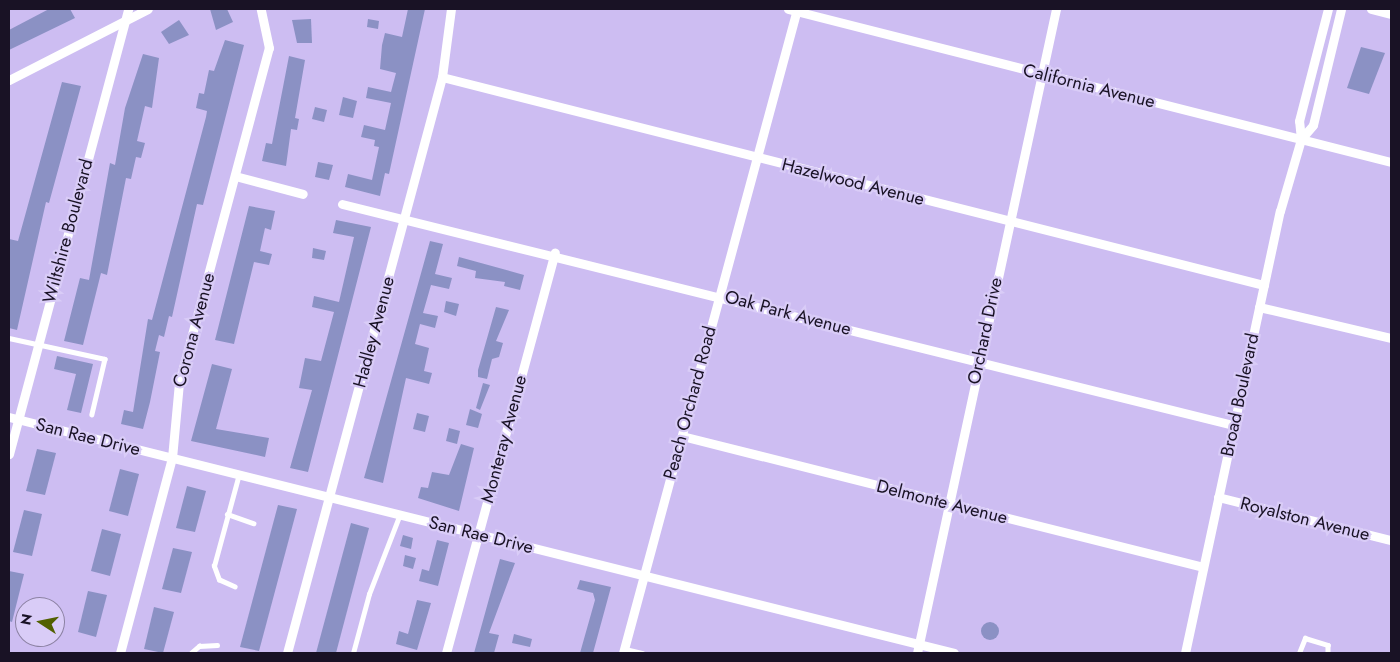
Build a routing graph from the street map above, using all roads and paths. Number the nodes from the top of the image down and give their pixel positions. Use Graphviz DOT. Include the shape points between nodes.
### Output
graph roads {
  1 [pos="128,9"];
  2 [pos="148,9"];
  3 [pos="261,9"];
  4 [pos="452,9"];
  5 [pos="794,9"];
  6 [pos="1056,9"];
  7 [pos="1328,9"];
  8 [pos="1342,9"];
  9 [pos="1371,9"];
  10 [pos="1391,14"];
  11 [pos="124,21"];
  12 [pos="1040,74"];
  13 [pos="442,78"];
  14 [pos="9,80"];
  15 [pos="1301,139"];
  16 [pos="756,158"];
  17 [pos="1391,162"];
  18 [pos="235,176"];
  19 [pos="303,194"];
  20 [pos="342,204"];
  21 [pos="406,220"];
  22 [pos="1007,221"];
  23 [pos="555,253"];
  24 [pos="1264,285"];
  25 [pos="720,295"];
  26 [pos="1259,307"];
  27 [pos="9,338"];
  28 [pos="1391,338"];
  29 [pos="38,344"];
  30 [pos="978,363"];
  31 [pos="92,414"];
  32 [pos="13,418"];
  33 [pos="1233,426"];
  34 [pos="682,436"];
  35 [pos="9,454"];
  36 [pos="172,458"];
  37 [pos="240,474"];
  38 [pos="330,497"];
  39 [pos="1218,497"];
  40 [pos="947,504"];
  41 [pos="228,514"];
  42 [pos="400,514"];
  43 [pos="252,523"];
  44 [pos="479,534"];
  45 [pos="1391,540"];
  46 [pos="1203,567"];
  47 [pos="644,575"];
  48 [pos="235,588"];
  49 [pos="217,645"];
  50 [pos="918,649"];
  51 [pos="624,651"];
  52 [pos="120,653"];
  53 [pos="191,653"];
  54 [pos="287,653"];
  55 [pos="353,653"];
  56 [pos="446,653"];
  57 [pos="643,653"];
  58 [pos="954,653"];
  59 [pos="1185,653"];
  60 [pos="1299,653"];
  61 [pos="1328,653"];
  1 -- 11 [label="street, Wiltshire Boulevard"];
  2 -- 11 [label="street"];
  3 -- 18 [label="street, Corona Avenue" via="268,48"];
  4 -- 13 [label="street, Hadley Avenue"];
  5 -- 12 [label="street, California Avenue"];
  5 -- 16 [label="street, Peach Orchard Road"];
  6 -- 12 [label="street, Orchard Drive"];
  7 -- 15 [label="street, Broad Boulevard" via="1299,121"];
  8 -- 15 [label="street, Broad Boulevard" via="1313,125"];
  9 -- 10 [label="street"];
  11 -- 14 [label="street"];
  11 -- 29 [label="street, Wiltshire Boulevard"];
  12 -- 15 [label="street, California Avenue"];
  12 -- 22 [label="street, Orchard Drive"];
  13 -- 16 [label="street, Hazelwood Avenue"];
  13 -- 21 [label="street, Hadley Avenue"];
  15 -- 17 [label="street, California Avenue"];
  15 -- 24 [label="street, Broad Boulevard"];
  16 -- 22 [label="street, Hazelwood Avenue"];
  16 -- 25 [label="street, Peach Orchard Road"];
  18 -- 19 [label="street"];
  18 -- 36 [label="street, Corona Avenue" via="179,383"];
  20 -- 21 [label="street, Oak Park Avenue"];
  21 -- 23 [label="street, Oak Park Avenue"];
  21 -- 38 [label="street, Hadley Avenue"];
  22 -- 24 [label="street, Hazelwood Avenue"];
  22 -- 30 [label="street, Orchard Drive"];
  23 -- 25 [label="street, Oak Park Avenue"];
  23 -- 44 [label="street, Monteray Avenue"];
  24 -- 26 [label="street, Broad Boulevard"];
  25 -- 30 [label="street, Oak Park Avenue"];
  25 -- 34 [label="street, Peach Orchard Road"];
  26 -- 28 [label="street"];
  26 -- 33 [label="street, Broad Boulevard"];
  27 -- 29 [label="lane"];
  29 -- 31 [label="lane" via="105,359"];
  29 -- 32 [label="street, Wiltshire Boulevard"];
  30 -- 33 [label="street, Oak Park Avenue"];
  30 -- 40 [label="street, Orchard Drive"];
  32 -- 35 [label="street, Wiltshire Boulevard"];
  32 -- 36 [label="street, San Rae Drive"];
  33 -- 39 [label="street, Broad Boulevard"];
  34 -- 40 [label="street, Delmonte Avenue"];
  34 -- 47 [label="street, Peach Orchard Road"];
  36 -- 37 [label="street, San Rae Drive"];
  36 -- 52 [label="street, Corona Avenue"];
  37 -- 38 [label="street, San Rae Drive"];
  37 -- 41 [label="lane"];
  38 -- 42 [label="street, San Rae Drive"];
  38 -- 54 [label="street, Hadley Avenue"];
  39 -- 45 [label="street, Royalston Avenue"];
  39 -- 46 [label="street, Broad Boulevard"];
  40 -- 46 [label="street, Delmonte Avenue"];
  40 -- 50 [label="street, Orchard Drive"];
  41 -- 43 [label="lane"];
  41 -- 48 [label="lane" via="214,566 219,580"];
  42 -- 44 [label="street, San Rae Drive"];
  42 -- 55 [label="lane" via="369,594"];
  44 -- 47 [label="street, San Rae Drive"];
  44 -- 56 [label="street, Monteray Avenue"];
  46 -- 59 [label="street, Broad Boulevard"];
  47 -- 50 [label="street, San Rae Drive"];
  47 -- 51 [label="street, Peach Orchard Road"];
  49 -- 53 [label="lane" via="199,646"];
  50 -- 58 [label="street, San Rae Drive"];
  51 -- 57 [label="lane"];
  60 -- 61 [label="lane" via="1305,638 1328,645"];
}
